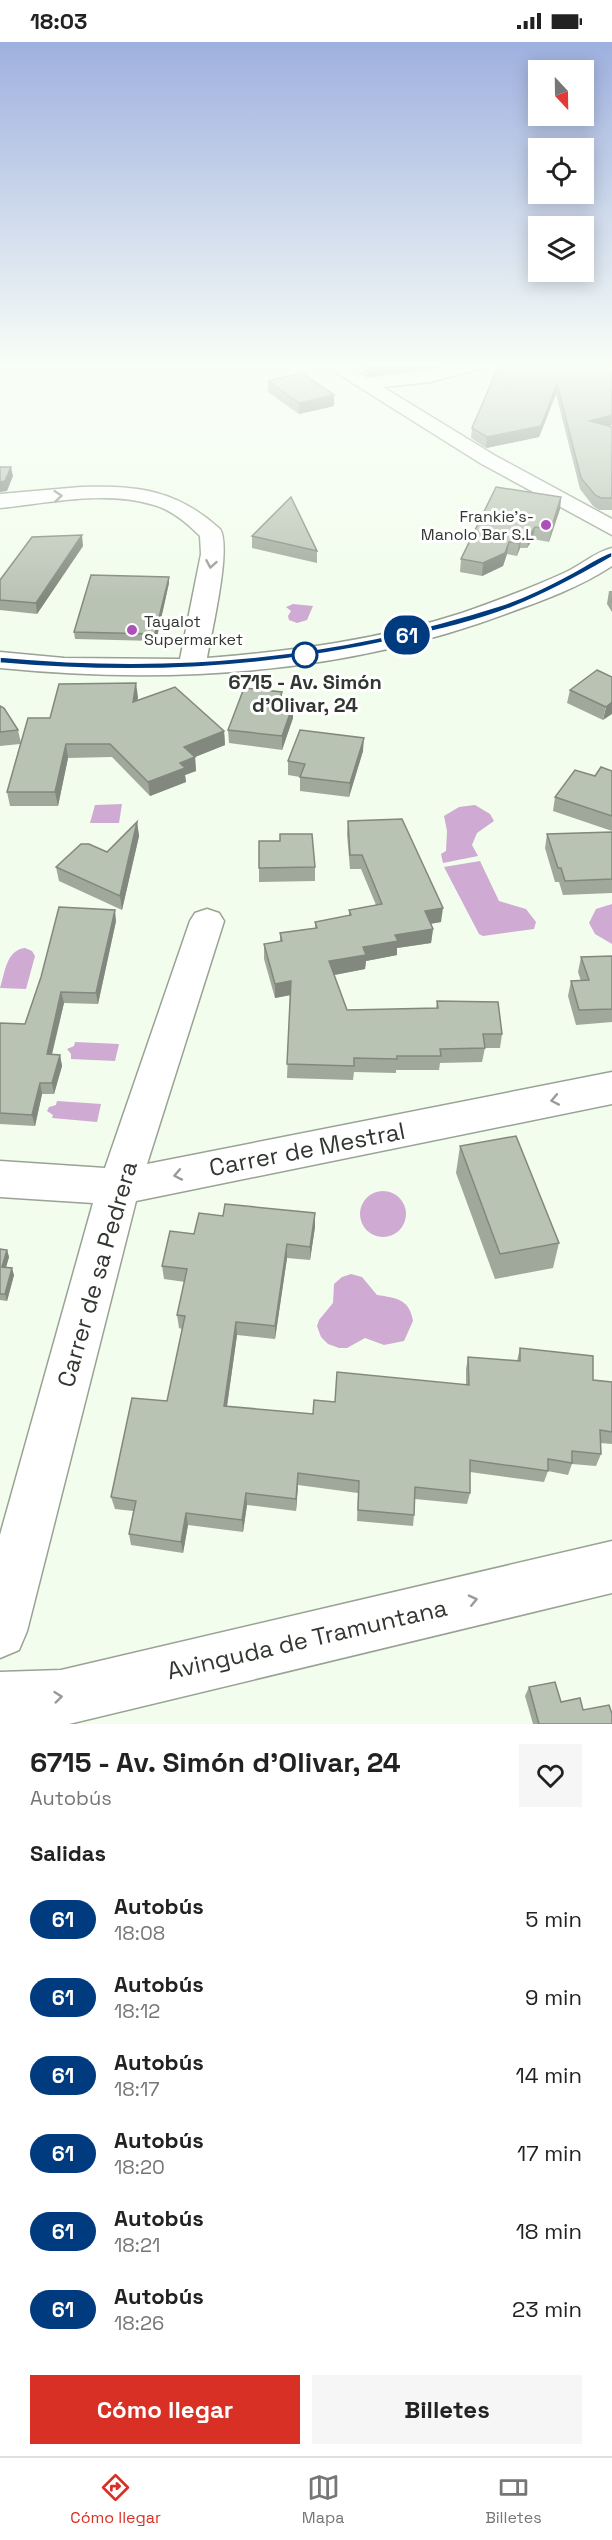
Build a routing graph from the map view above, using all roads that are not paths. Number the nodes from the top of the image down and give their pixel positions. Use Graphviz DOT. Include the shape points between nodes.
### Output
graph roads {
  1 [pos="459,441"];
  2 [pos="0,501"];
  3 [pos="612,528"];
  4 [pos="612,555"];
  5 [pos="0,660"];
  6 [pos="192,665"];
  7 [pos="207,921"];
  8 [pos="612,1088"];
  9 [pos="0,1179"];
  10 [pos="119,1187"];
  11 [pos="612,1567"];
  12 [pos="0,1631"];
  13 [pos="0,1700"];
  1 -- 3 [label="street"];
  2 -- 6 [label="street, one-way" via="120,494 162,500 192,515 212,534 213,554"];
  4 -- 6 [label="street" via="507,606 431,629 329,652"];
  5 -- 6 [label="street" via="74,667"];
  7 -- 10 [label="street, Carrer de sa Pedrera"];
  8 -- 10 [label="street, Carrer de Mestral, one-way"];
  9 -- 10 [label="street, Carrer de Mestral"];
  10 -- 12 [label="street, Carrer de sa Pedrera"];
  13 -- 11 [label="street, Avinguda de Tramuntana, one-way" via="61,1698"];
}
